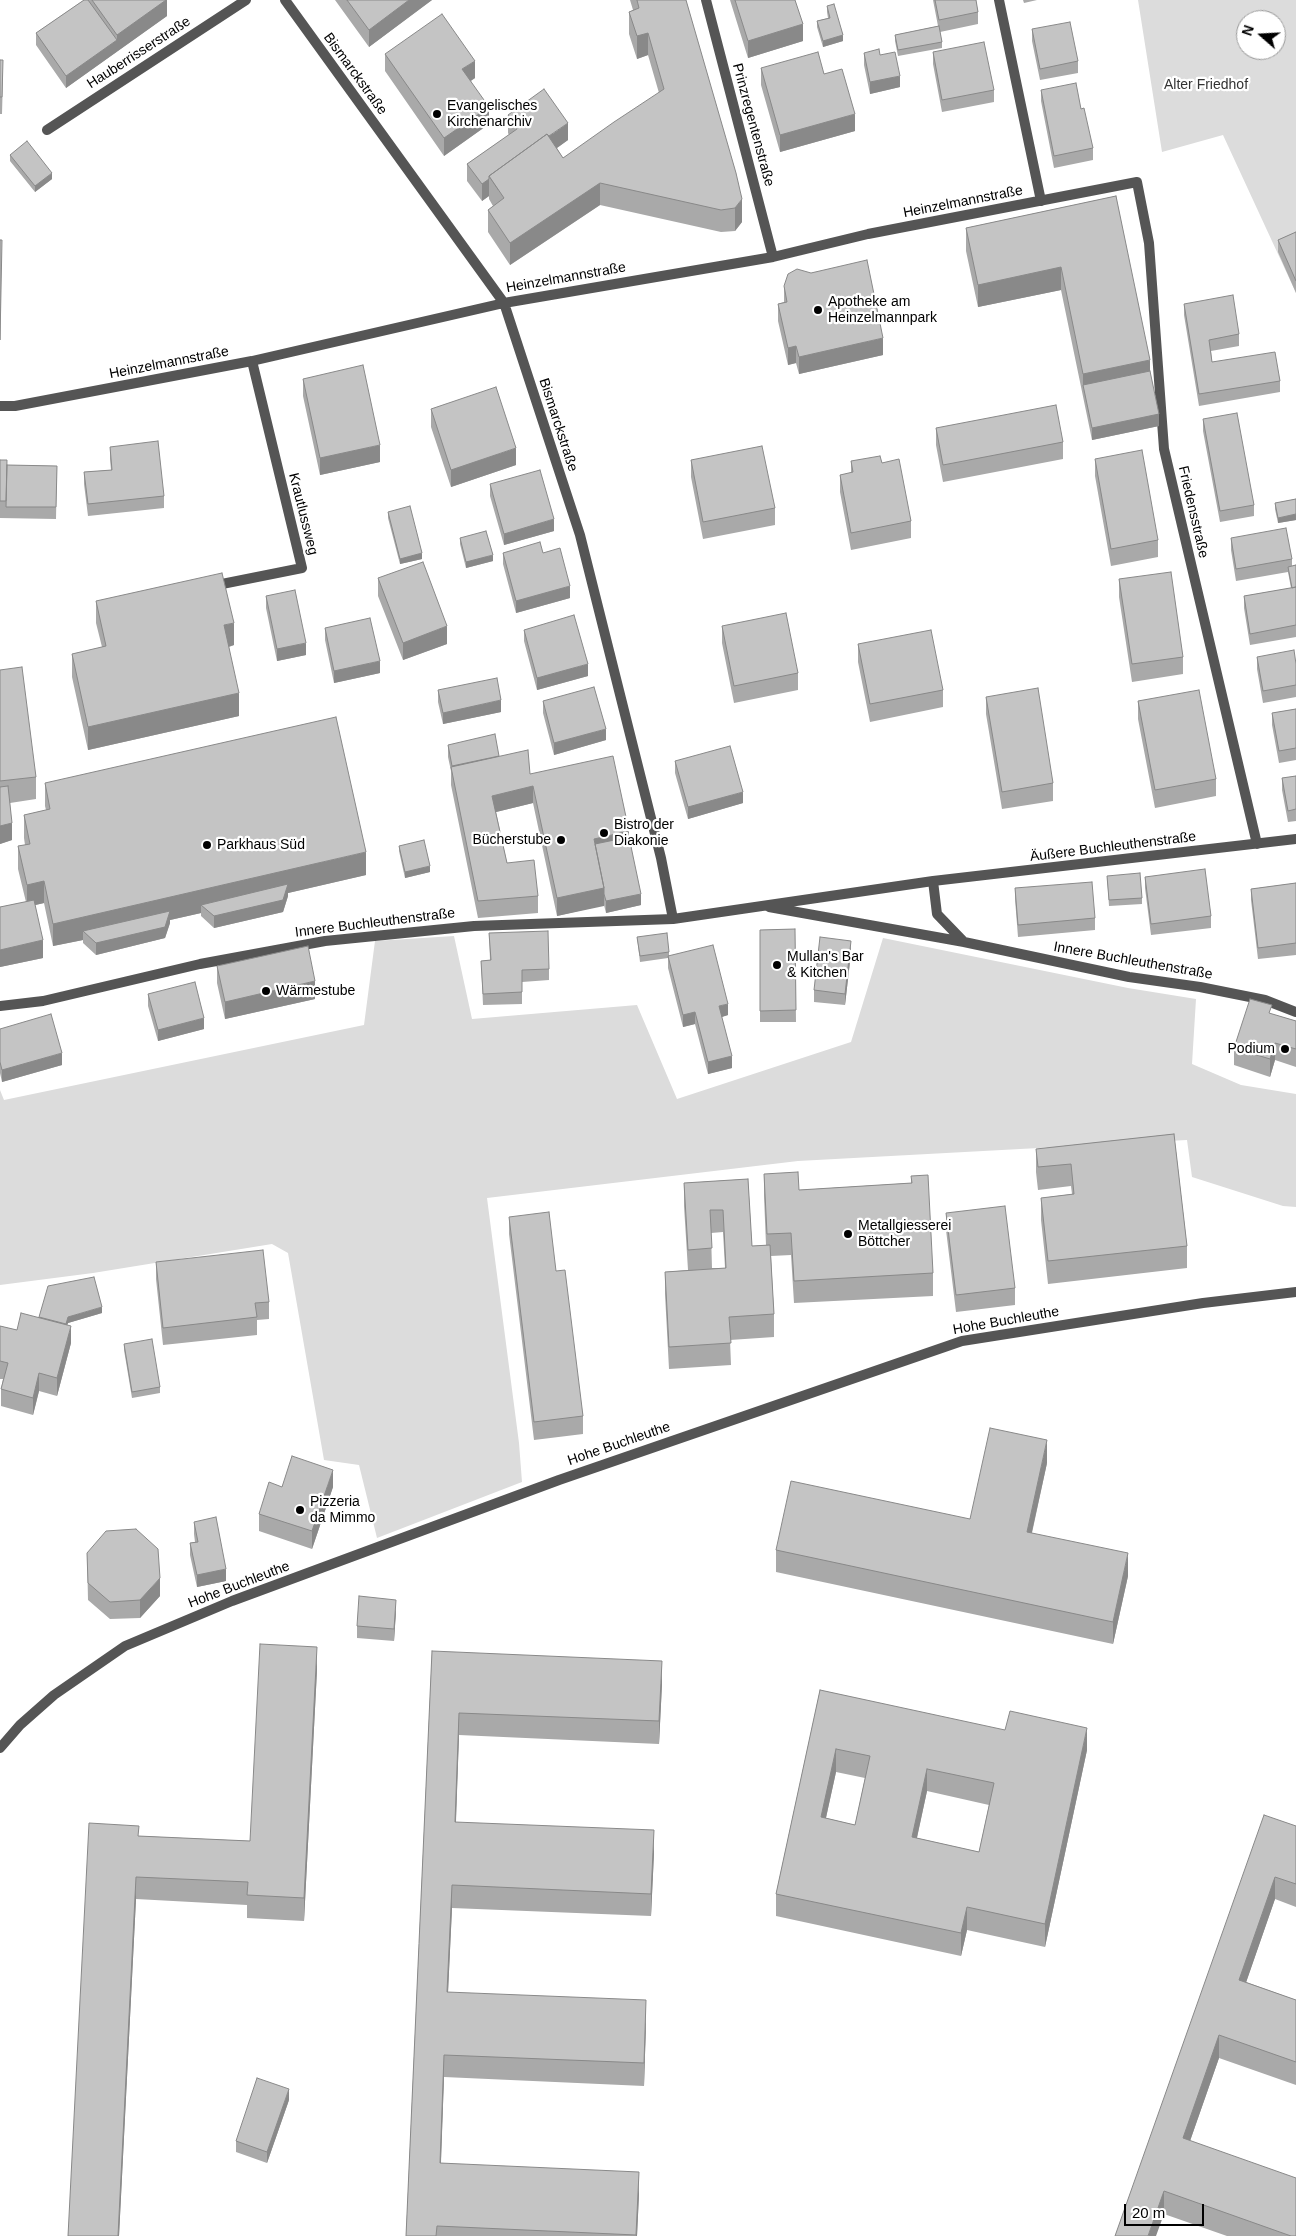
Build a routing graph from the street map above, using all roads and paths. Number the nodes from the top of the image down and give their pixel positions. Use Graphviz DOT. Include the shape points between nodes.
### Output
graph roads {
  1 [pos="246,0"];
  2 [pos="285,0"];
  3 [pos="706,0"];
  4 [pos="999,0"];
  5 [pos="47,130"];
  6 [pos="1137,182"];
  7 [pos="1040,201"];
  8 [pos="774,257"];
  9 [pos="504,303"];
  10 [pos="252,361"];
  11 [pos="0,406"];
  12 [pos="202,588"];
  13 [pos="1296,839"];
  14 [pos="1257,844"];
  15 [pos="933,881"];
  16 [pos="758,905"];
  17 [pos="673,919"];
  18 [pos="964,942"];
  19 [pos="0,1006"];
  20 [pos="1296,1012"];
  21 [pos="1296,1292"];
  22 [pos="0,1748"];
  1 -- 5 [label="street, Hauberrisserstraße"];
  2 -- 9 [label="street, Bismarckstraße"];
  3 -- 8 [label="street, Prinzregentenstraße"];
  4 -- 7 [label="street"];
  6 -- 7 [label="street, Heinzelmannstraße"];
  6 -- 14 [label="street, Friedensstraße" via="1149,243 1164,449"];
  7 -- 8 [label="street, Heinzelmannstraße" via="868,234"];
  8 -- 9 [label="street, Heinzelmannstraße"];
  9 -- 10 [label="street, Heinzelmannstraße"];
  9 -- 17 [label="street, Bismarckstraße" via="580,535 661,858"];
  10 -- 11 [label="street, Heinzelmannstraße" via="15,406"];
  10 -- 12 [label="street, Krautlussweg" via="302,568"];
  13 -- 14 [label="street, Äußere Buchleuthenstraße"];
  14 -- 15 [label="street, Äußere Buchleuthenstraße"];
  15 -- 16 [label="street, Innere Buchleuthenstraße"];
  15 -- 18 [label="street" via="937,914"];
  16 -- 17 [label="street, Innere Buchleuthenstraße"];
  16 -- 18 [label="street, Innere Buchleuthenstraße"];
  17 -- 19 [label="street, Innere Buchleuthenstraße" via="474,926 325,941 200,964 44,1001"];
  18 -- 20 [label="street, Innere Buchleuthenstraße" via="1128,977 1265,1000"];
  21 -- 22 [label="street, Hohe Buchleuthe" via="1203,1303 962,1341 559,1480 232,1601 125,1646 54,1695"];
}
